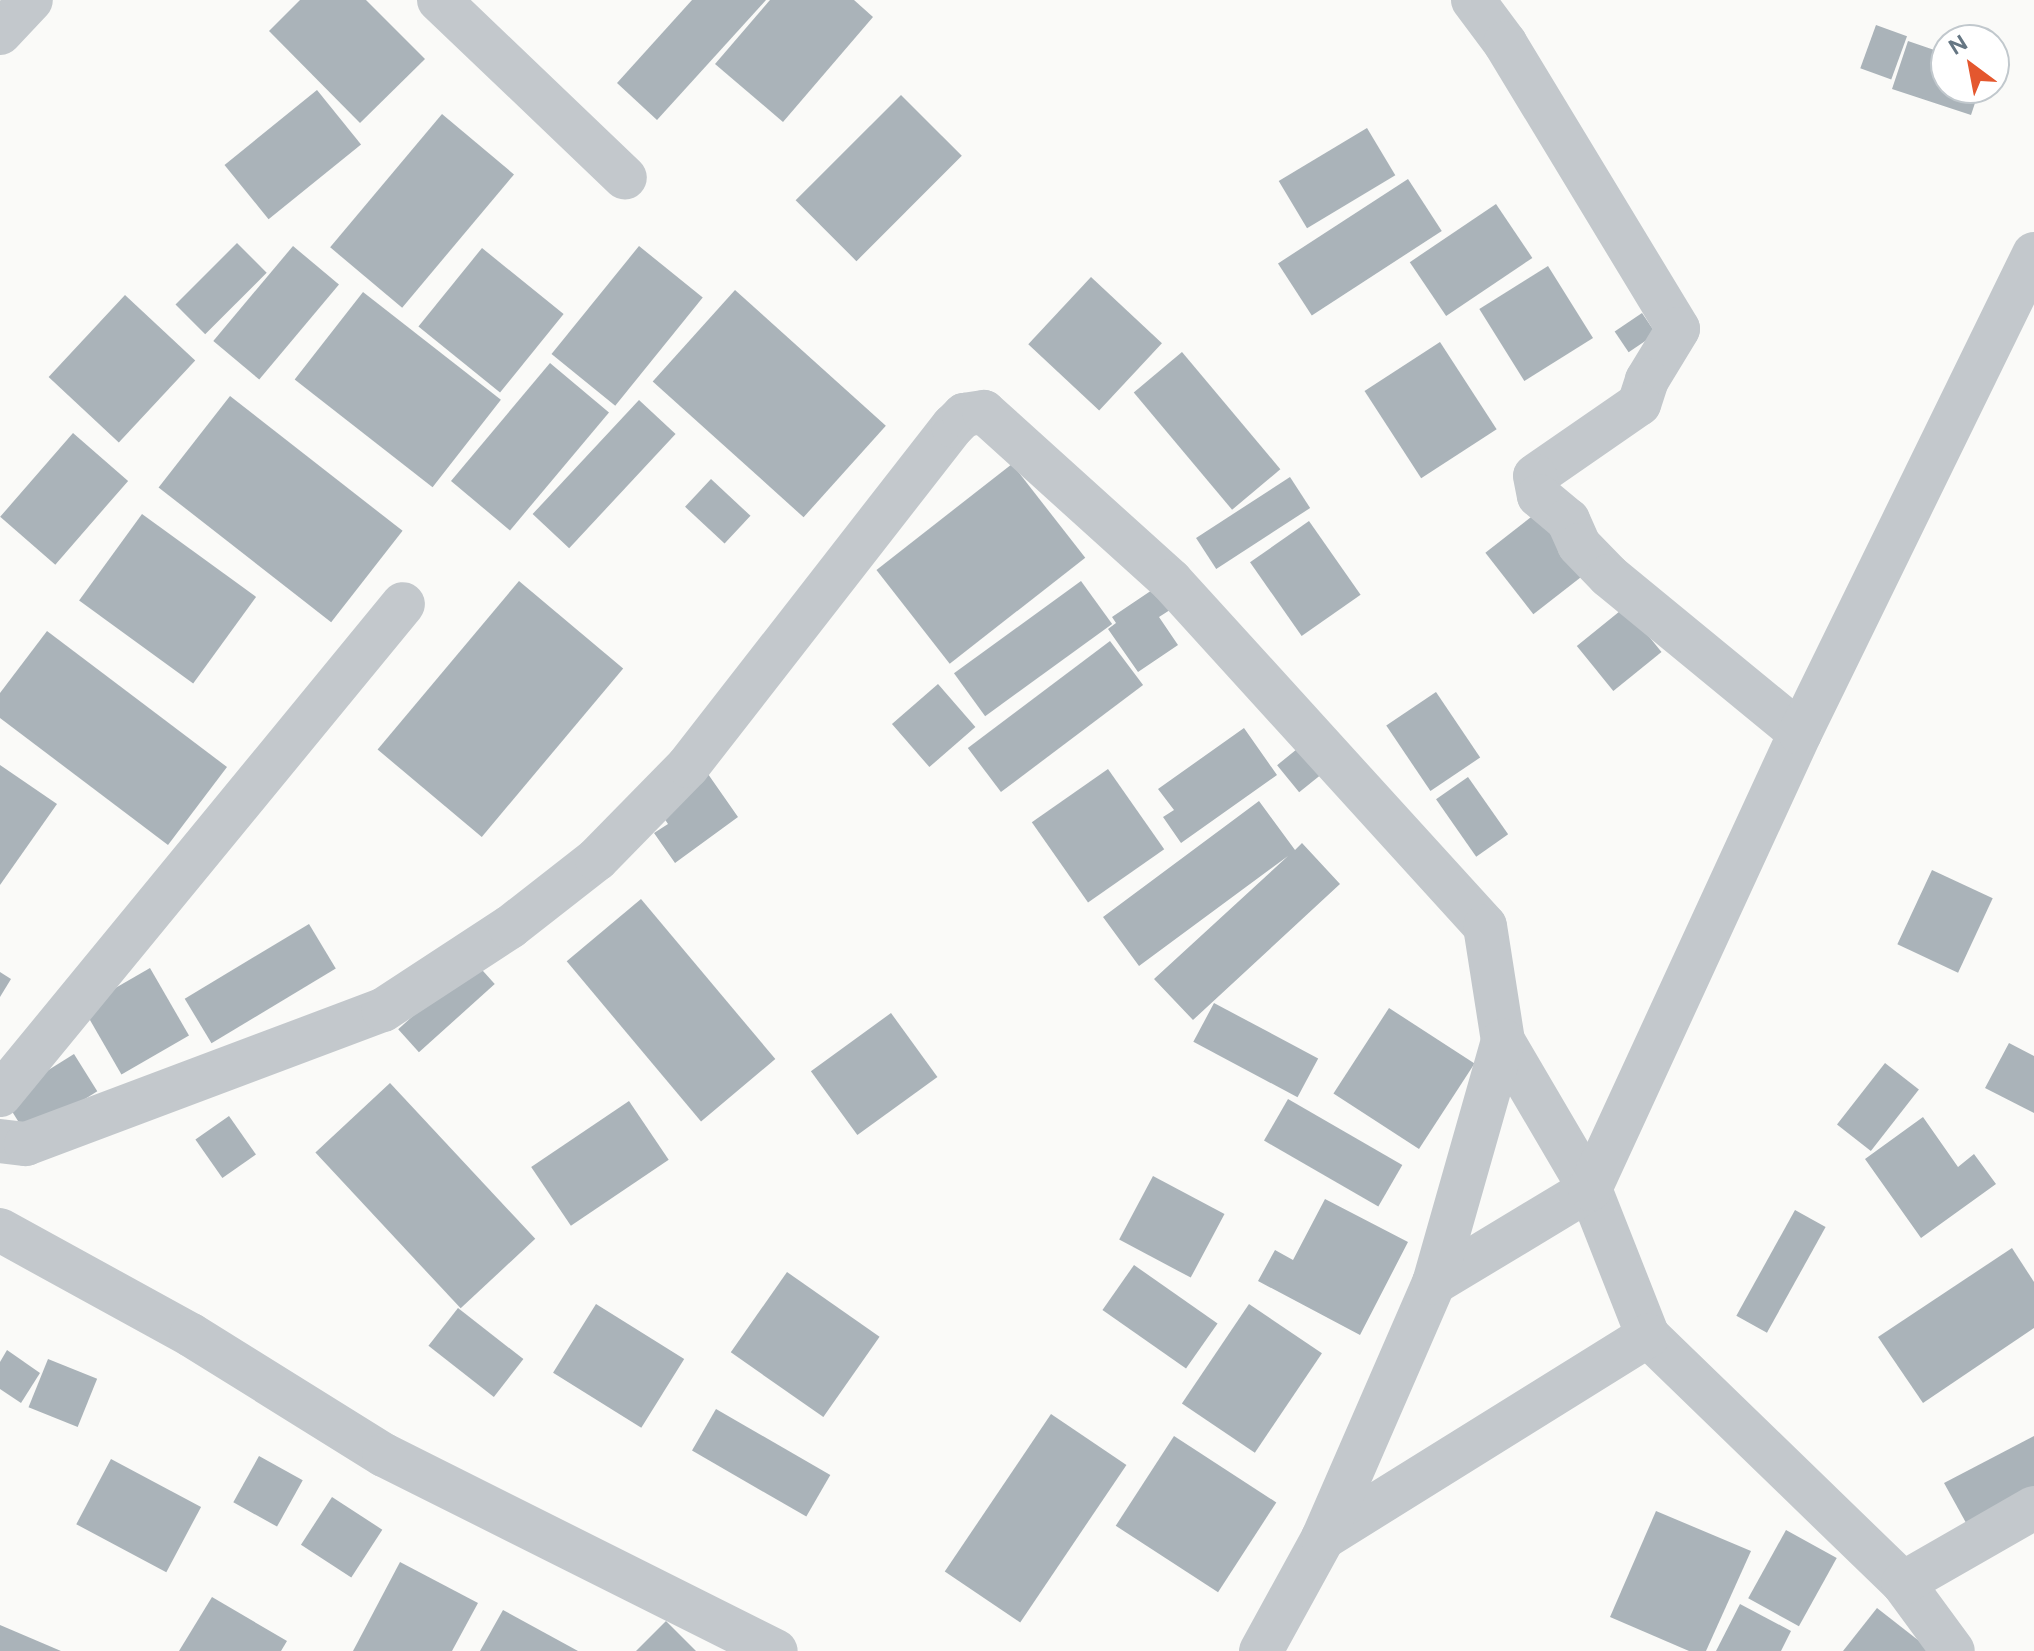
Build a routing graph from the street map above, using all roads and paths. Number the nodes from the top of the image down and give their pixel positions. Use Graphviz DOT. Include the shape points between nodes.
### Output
graph roads {
  1 [pos="31,0"];
  2 [pos="439,0"];
  3 [pos="1473,0"];
  4 [pos="0,33"];
  5 [pos="625,178"];
  6 [pos="2034,254"];
  7 [pos="403,604"];
  8 [pos="1800,733"];
  9 [pos="1503,1041"];
  10 [pos="0,1095"];
  11 [pos="0,1141"];
  12 [pos="1590,1189"];
  13 [pos="0,1230"];
  14 [pos="1434,1283"];
  15 [pos="1648,1336"];
  16 [pos="2034,1508"];
  17 [pos="1323,1538"];
  18 [pos="1903,1583"];
  19 [pos="776,1651"];
  20 [pos="1261,1651"];
  21 [pos="1953,1651"];
  1 -- 4 [label="street"];
  2 -- 5 [label="street"];
  3 -- 8 [label="street" via="1505,43 1678,329 1639,404 1535,476 1539,496 1568,520 1579,545 1609,576"];
  6 -- 8 [label="street"];
  7 -- 10 [label="street"];
  8 -- 12 [label="street"];
  9 -- 11 [label="street" via="1485,926 1171,581 992,415 974,412 953,426 688,766 597,859 510,927 383,1010 26,1144"];
  9 -- 12 [label="street"];
  9 -- 14 [label="street"];
  12 -- 14 [label="street"];
  12 -- 15 [label="street"];
  13 -- 19 [label="street" via="191,1335 384,1455"];
  14 -- 17 [label="street"];
  15 -- 17 [label="street"];
  15 -- 18 [label="street"];
  16 -- 18 [label="street"];
  17 -- 20 [label="street"];
  18 -- 21 [label="street"];
}
